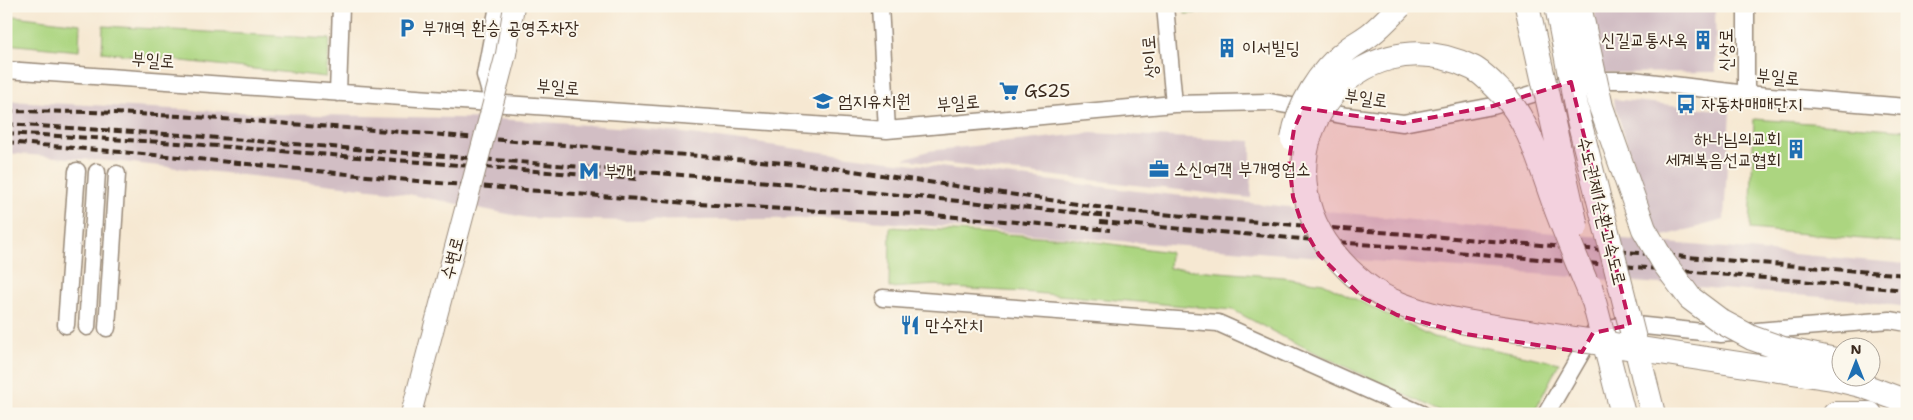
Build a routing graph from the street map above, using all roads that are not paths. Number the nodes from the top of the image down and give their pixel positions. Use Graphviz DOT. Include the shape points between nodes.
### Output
graph roads {
  1 [pos="341,6"];
  2 [pos="498,6"];
  3 [pos="514,6"];
  4 [pos="521,6"];
  5 [pos="880,6"];
  6 [pos="1165,6"];
  7 [pos="1400,6"];
  8 [pos="1527,6"];
  9 [pos="1557,6"];
  10 [pos="1579,6"];
  11 [pos="1746,6"];
  12 [pos="6,70"];
  13 [pos="338,93"];
  14 [pos="1746,94"];
  15 [pos="493,103"];
  16 [pos="1174,104"];
  17 [pos="1907,107"];
  18 [pos="887,130"];
  19 [pos="77,171"];
  20 [pos="97,172"];
  21 [pos="117,174"];
  22 [pos="883,298"];
  23 [pos="1594,302"];
  24 [pos="1907,323"];
  25 [pos="66,326"];
  26 [pos="87,327"];
  27 [pos="107,328"];
  28 [pos="1830,359"];
  29 [pos="1907,390"];
  30 [pos="1865,395"];
  31 [pos="1907,402"];
  32 [pos="411,414"];
  33 [pos="1422,414"];
  34 [pos="1546,414"];
  35 [pos="1623,414"];
  36 [pos="1653,414"];
  37 [pos="1835,414"];
  38 [pos="1903,414"];
  1 -- 13 [label="street"];
  2 -- 15 [label="street" via="485,75"];
  3 -- 32 [label="main road, 수변로, bridge" via="506,54"];
  4 -- 15 [label="street" via="509,80"];
  5 -- 18 [label="street"];
  6 -- 16 [label="street, 상이로"];
  7 -- 30 [label="highway, bridge" via="1326,70 1306,100 1294,129 1289,160 1293,197 1303,227 1319,255 1337,277 1380,307 1434,328"];
  8 -- 23 [label="highway, 수도권제1순환고속도로, bridge"];
  9 -- 36 [label="highway, 수도권제1순환고속도로, bridge" via="1578,117"];
  10 -- 28 [label="highway, bridge" via="1600,107 1644,229 1664,263 1690,298 1722,322 1783,349"];
  11 -- 14 [label="street, 신상로"];
  12 -- 13 [label="street, 부일로"];
  13 -- 15 [label="street, 부일로"];
  14 -- 16 [label="street, 부일로" via="1633,80 1579,80 1493,106 1403,123 1270,102"];
  14 -- 17 [label="street, 부일로"];
  15 -- 18 [label="street, 부일로"];
  16 -- 18 [label="street, 부일로"];
  19 -- 25 [label="street"];
  20 -- 26 [label="street"];
  21 -- 27 [label="street"];
  22 -- 33 [label="street" via="1218,323"];
  23 -- 30 [label="highway, bridge" via="1526,128 1504,94 1474,69 1442,57 1409,55 1376,61 1349,78 1327,101 1314,123 1304,164 1304,190 1311,215 1322,239 1340,262 1367,286 1401,305 1440,317 1489,326 1832,378"];
  23 -- 35 [label="highway, 수도권제1순환고속도로, bridge"];
  24 -- 34 [label="street" via="1890,320 1721,334 1626,324 1593,333"];
  29 -- 30 [label="highway" via="1894,381"];
  30 -- 31 [label="highway"];
  30 -- 37 [label="highway"];
  30 -- 38 [label="highway"];
}
